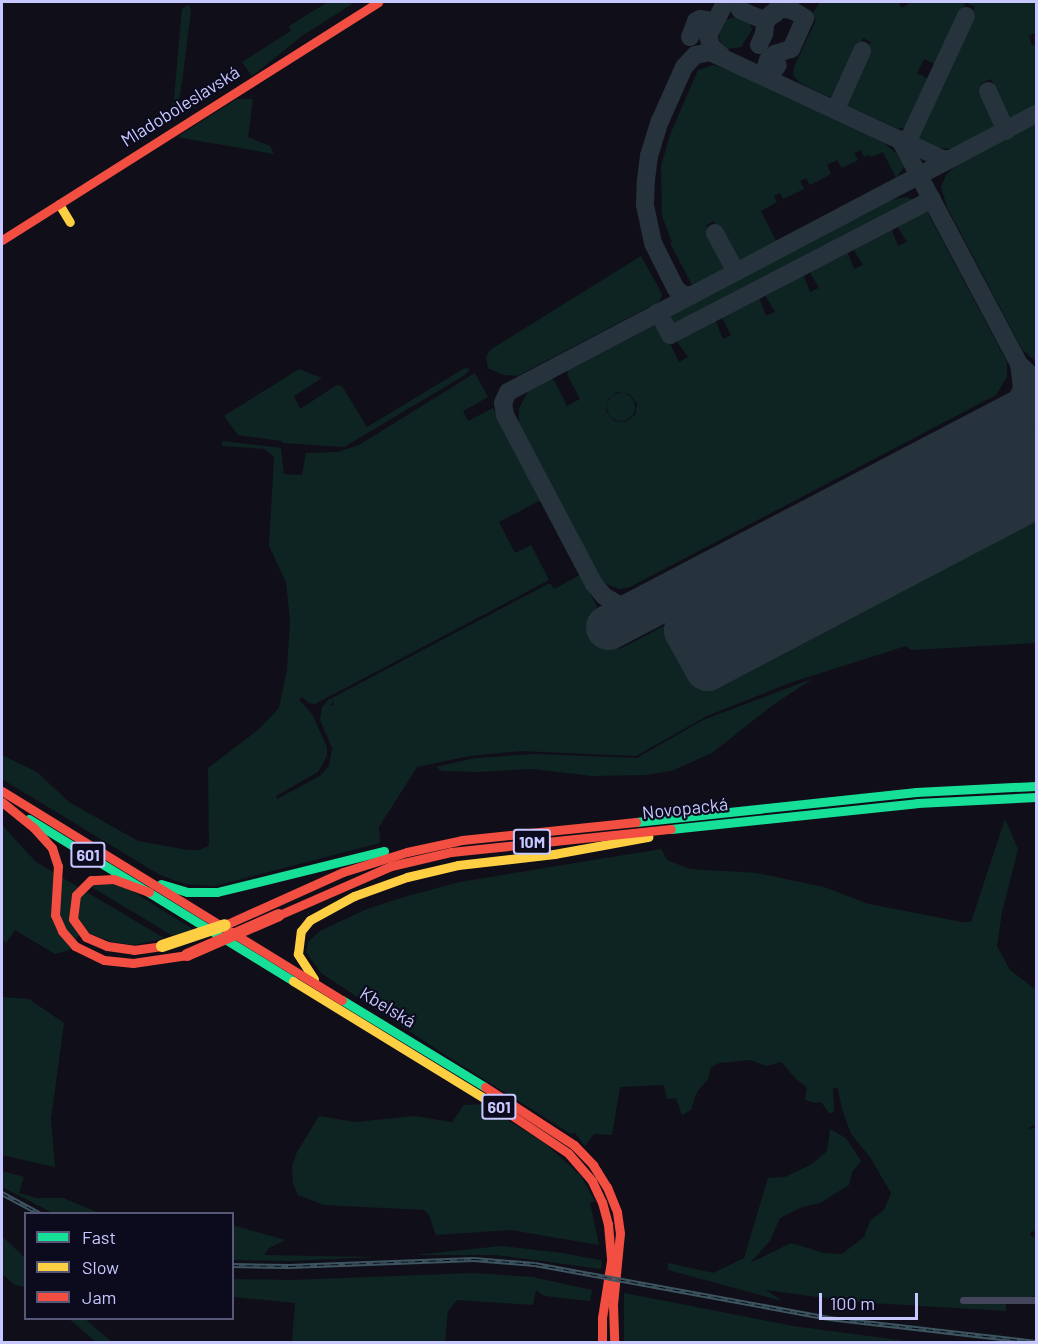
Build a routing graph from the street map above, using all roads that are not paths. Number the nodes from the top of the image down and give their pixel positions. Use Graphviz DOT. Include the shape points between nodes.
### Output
graph roads {
  1 [pos="378,2"];
  2 [pos="59,204"];
  3 [pos="70,222"];
  4 [pos="2,240"];
  5 [pos="1036,786"];
  6 [pos="2,791"];
  7 [pos="1036,797"];
  8 [pos="6,805"];
  9 [pos="726,822"];
  10 [pos="462,840"];
  11 [pos="137,874"];
  12 [pos="149,892"];
  13 [pos="336,997"];
  14 [pos="963,1300"];
  15 [pos="1036,1300"];
  16 [pos="602,1342"];
  17 [pos="614,1342"];
  1 -- 2 [label="main road, Mladoboleslavská"];
  2 -- 3 [label="main road"];
  2 -- 4 [label="main road, Mladoboleslavská"];
  5 -- 10 [label="main road, Novopacká / 10M" via="916,792"];
  6 -- 11 [label="main road, Kbelská / 601"];
  7 -- 9 [label="main road, Novopacká / 10M" via="971,798"];
  8 -- 9 [label="main road, Novopacká / 10M, bridge" via="49,842 58,876 54,908 62,931 81,950 119,962 159,961 210,947 391,866 451,852"];
  8 -- 12 [label="main road, Kbelská / 601"];
  9 -- 13 [label="main road, 10M" via="563,853 439,869 354,896 310,920 298,940 298,954 305,969"];
  10 -- 11 [label="main road, 10M" via="409,845 210,893 174,889"];
  10 -- 12 [label="main road, 10M, bridge" via="376,860 198,935 162,946 115,948 91,940 75,924 72,909 76,895 91,880 113,879"];
  11 -- 13 [label="main road, Kbelská / 601"];
  12 -- 16 [label="main road, Kbelská / 601" via="529,1125 573,1158 597,1191 610,1234"];
  13 -- 17 [label="main road, Kbelská / 601" via="574,1145 593,1165 617,1212 620,1233 613,1305"];
  14 -- 15 [label="street"];
}
